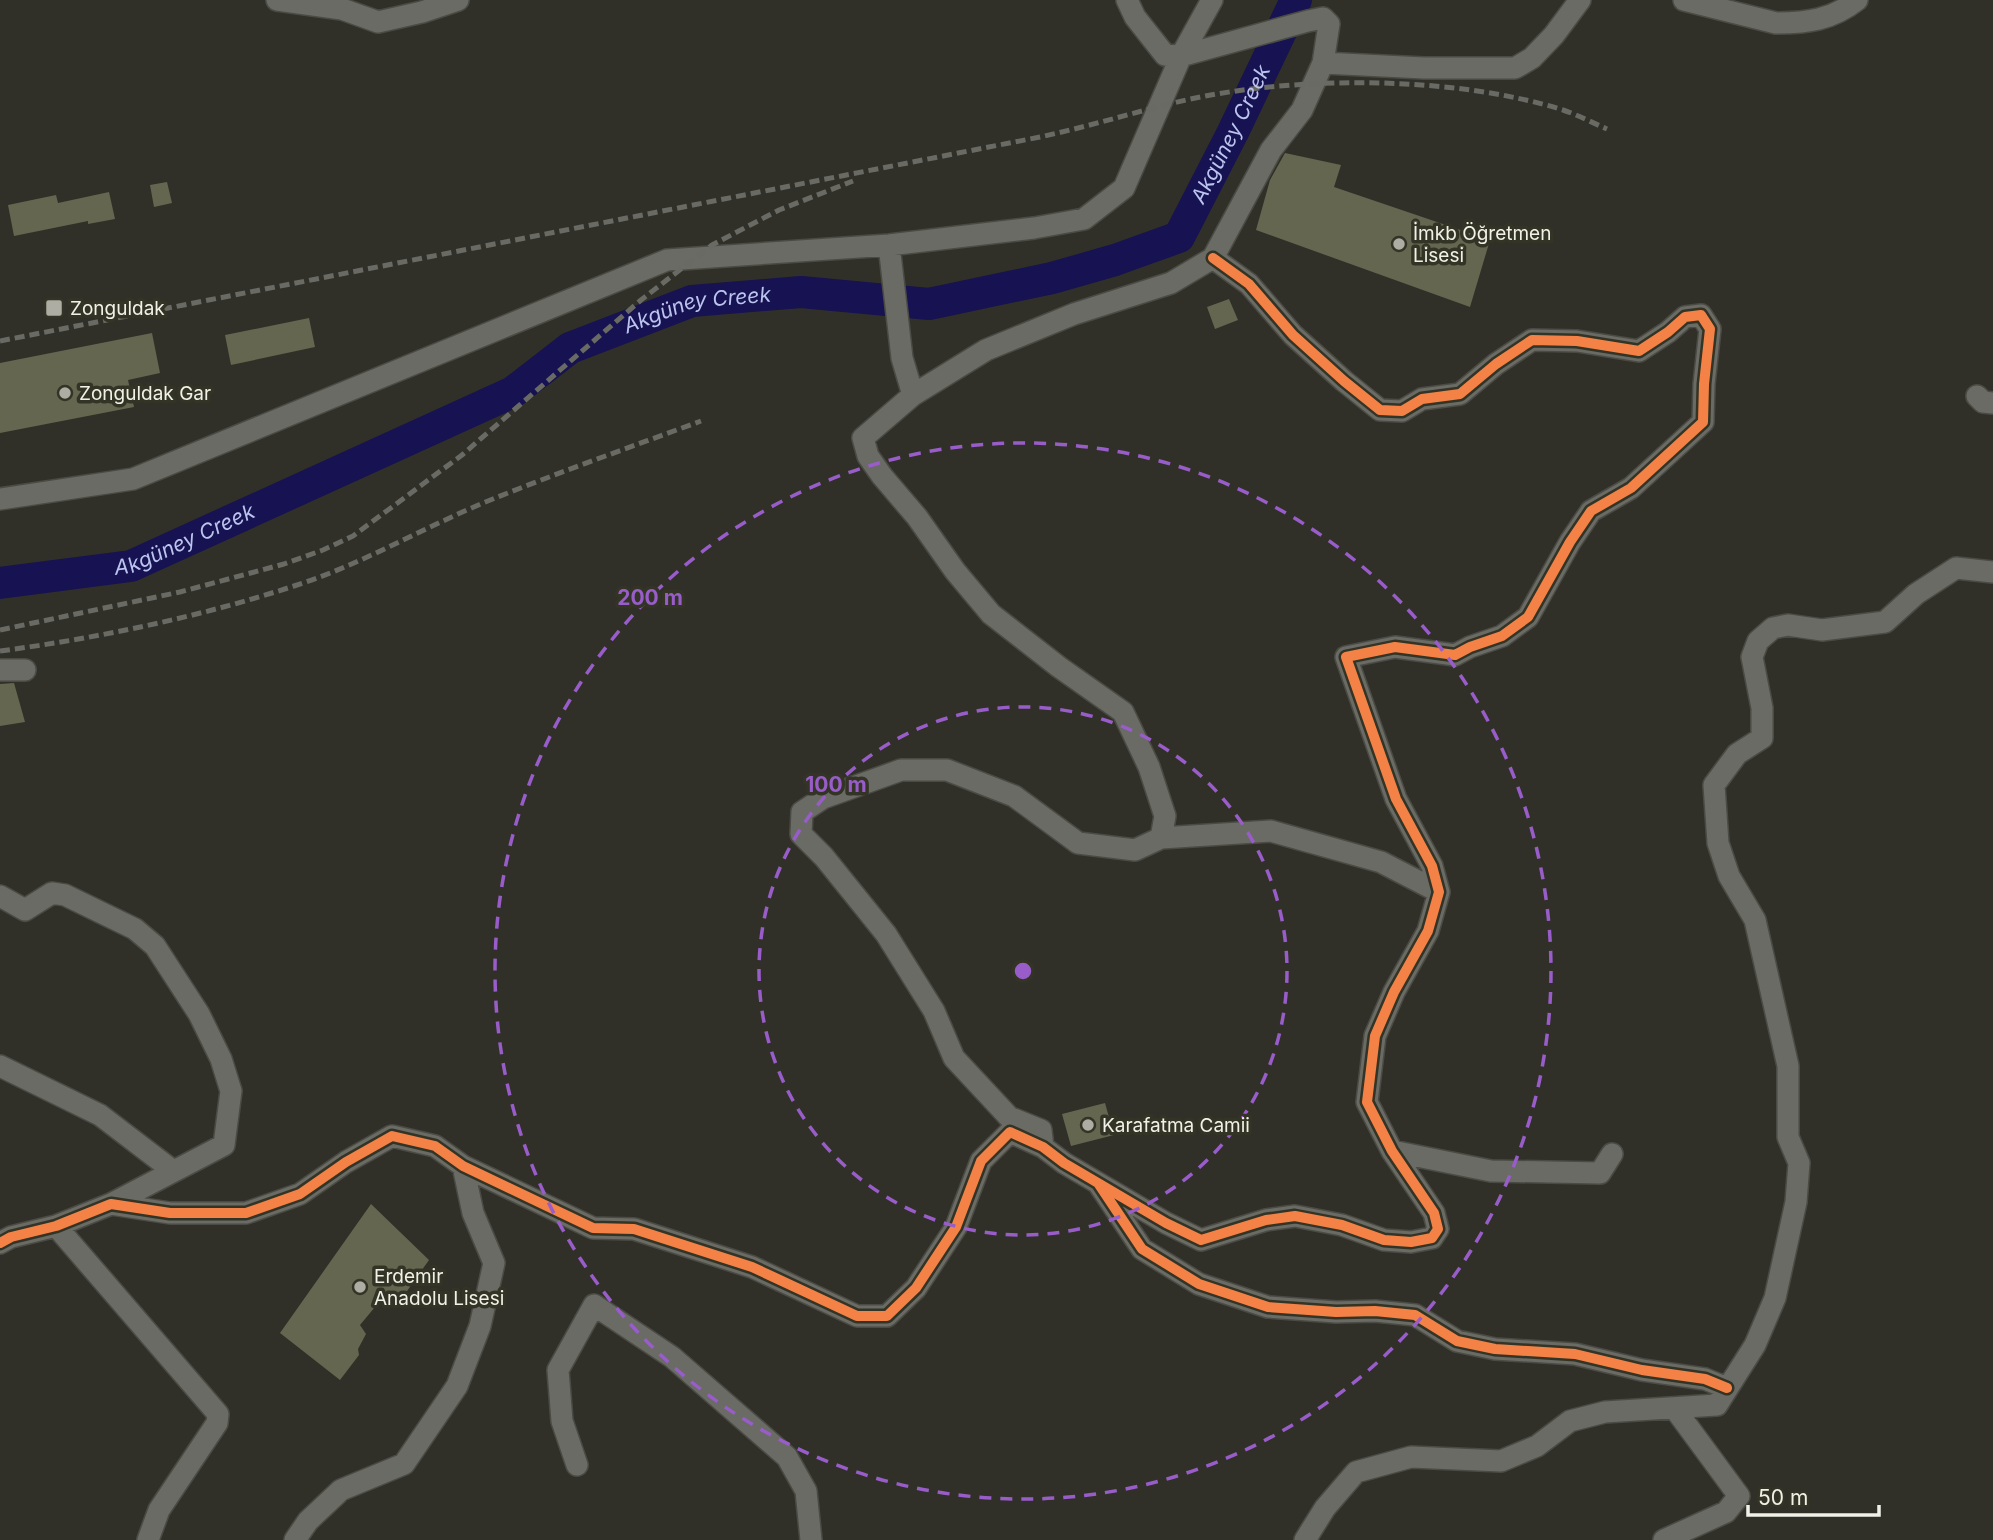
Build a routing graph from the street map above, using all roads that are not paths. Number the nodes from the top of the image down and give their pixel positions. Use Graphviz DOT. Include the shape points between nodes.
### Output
graph roads {
  1 [pos="277,0"];
  2 [pos="458,0"];
  3 [pos="1127,0"];
  4 [pos="1212,0"];
  5 [pos="1580,0"];
  6 [pos="1684,0"];
  7 [pos="1857,0"];
  8 [pos="350,5"];
  9 [pos="1181,55"];
  10 [pos="1323,64"];
  11 [pos="889,245"];
  12 [pos="1213,258"];
  13 [pos="913,395"];
  14 [pos="0,499"];
  15 [pos="1993,558"];
  16 [pos="1956,568"];
  17 [pos="1993,572"];
  18 [pos="0,670"];
  19 [pos="25,670"];
  20 [pos="1161,838"];
  21 [pos="1439,892"];
  22 [pos="0,895"];
  23 [pos="0,1066"];
  24 [pos="1043,1147"];
  25 [pos="1392,1151"];
  26 [pos="1612,1154"];
  27 [pos="463,1166"];
  28 [pos="172,1170"];
  29 [pos="1098,1183"];
  30 [pos="111,1204"];
  31 [pos="56,1226"];
  32 [pos="0,1243"];
  33 [pos="1727,1388"];
  34 [pos="1675,1409"];
  35 [pos="577,1465"];
  36 [pos="148,1540"];
  37 [pos="295,1540"];
  38 [pos="811,1540"];
  39 [pos="1305,1540"];
  40 [pos="1664,1540"];
  1 -- 8 [label="street"];
  2 -- 8 [label="street" via="378,22"];
  3 -- 9 [label="street" via="1165,55"];
  4 -- 9 [label="street"];
  5 -- 10 [label="street" via="1554,35 1516,68"];
  6 -- 7 [label="street" via="1791,23 1835,15"];
  9 -- 10 [label="street" via="1323,18 1329,24"];
  9 -- 11 [label="street" via="1124,188 1084,219"];
  10 -- 12 [label="street" via="1302,110 1271,150"];
  11 -- 13 [label="street" via="902,358"];
  11 -- 14 [label="street" via="667,260 133,479"];
  12 -- 13 [label="street" via="1171,283 1074,314 986,350"];
  12 -- 21 [label="street" via="1250,284 1293,335 1380,410 1402,411 1422,399 1460,394 1532,340 1577,341 1639,351 1685,317 1701,315 1710,329 1703,422 1631,488 1591,511 1528,617 1502,636 1455,655 1395,647 1346,657 1396,799 1432,866"];
  13 -- 20 [label="street" via="863,438 868,456 991,614 1123,712 1149,766 1165,816"];
  15 -- 16 [label="street"];
  16 -- 17 [label="street"];
  16 -- 33 [label="street" via="1916,594 1885,622 1822,630 1788,625 1773,628 1758,641 1752,657 1762,708 1762,738 1737,754 1714,785 1722,854 1729,876 1755,920 1788,1066 1788,1138 1799,1163 1796,1202 1775,1298 1755,1345"];
  18 -- 19 [label="street"];
  20 -- 21 [label="street" via="1271,831 1381,862"];
  20 -- 24 [label="street" via="1135,850 1078,843 1014,796 947,770 901,770 824,798 802,812 801,834 886,934 934,1012 954,1058 1009,1117 1041,1130"];
  21 -- 25 [label="street" via="1428,931 1375,1036 1367,1102"];
  22 -- 28 [label="street" via="25,910 52,893 65,895 135,929 155,946 198,1014 231,1091 224,1145"];
  23 -- 28 [label="street" via="100,1115"];
  24 -- 27 [label="street" via="1010,1132 981,1161 957,1227 916,1288 887,1316 857,1316 752,1267 634,1229 593,1228"];
  24 -- 29 [label="street"];
  25 -- 26 [label="street" via="1492,1171 1553,1173 1600,1173"];
  25 -- 29 [label="street" via="1434,1213 1438,1228 1432,1238 1384,1240 1342,1225 1295,1216 1201,1240"];
  27 -- 30 [label="street" via="435,1146 392,1136 300,1194 246,1213 170,1213"];
  27 -- 37 [label="street" via="473,1213 494,1263 480,1326 457,1386 404,1464 341,1490"];
  28 -- 30 [label="street"];
  29 -- 33 [label="street" via="1142,1249 1199,1284 1268,1307 1415,1315 1457,1341 1495,1349 1575,1354 1705,1379"];
  30 -- 31 [label="street"];
  31 -- 32 [label="street"];
  31 -- 36 [label="street" via="218,1414 217,1423 159,1510"];
  33 -- 34 [label="street" via="1717,1405"];
  34 -- 39 [label="street" via="1605,1412 1570,1421 1537,1446 1502,1461 1411,1457 1356,1472"];
  34 -- 40 [label="street" via="1739,1496 1726,1512"];
  35 -- 38 [label="street" via="562,1421 558,1370 594,1305 671,1357 787,1457 806,1491"];
}
